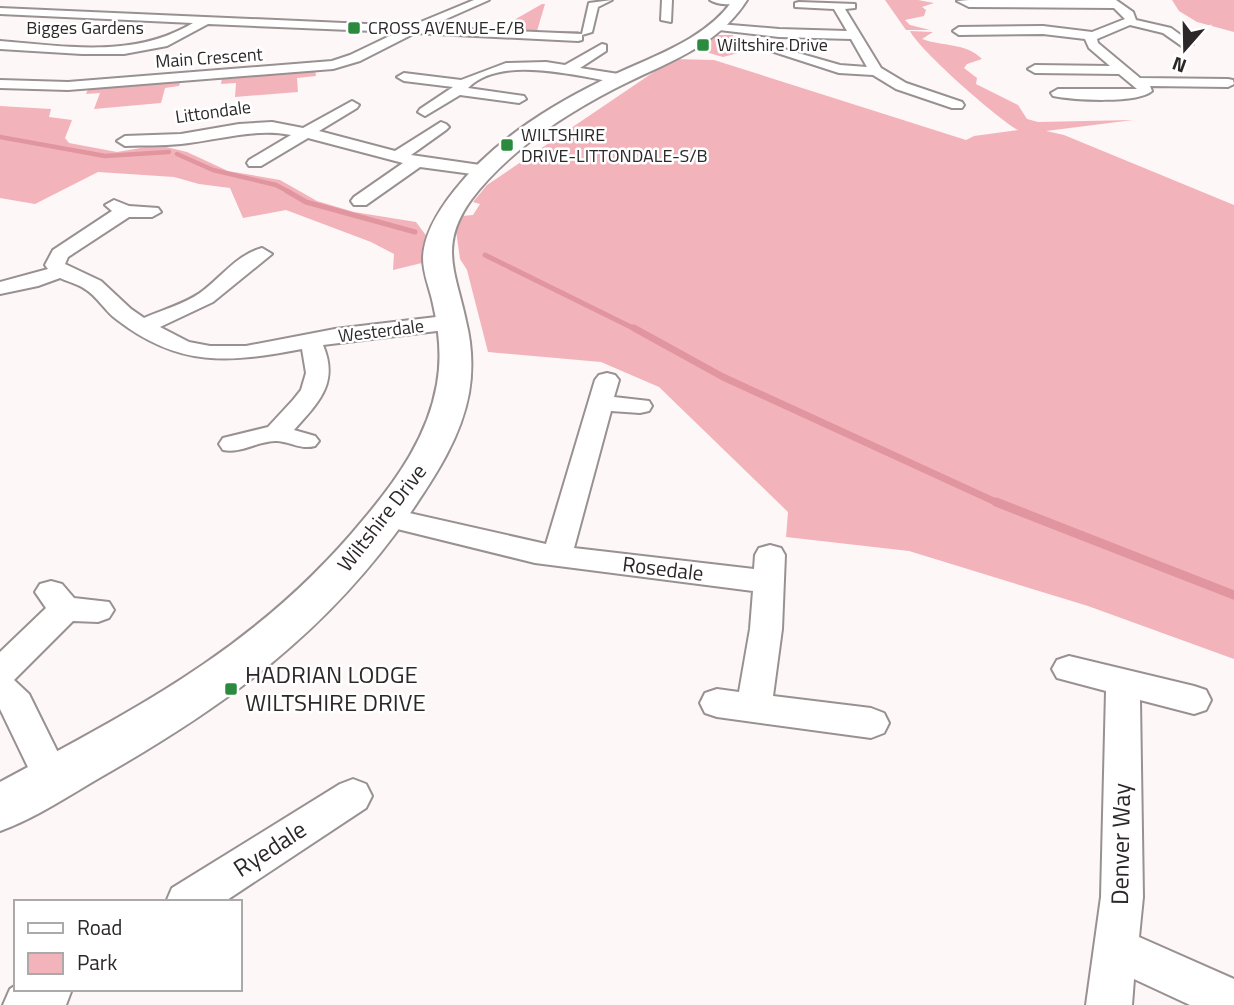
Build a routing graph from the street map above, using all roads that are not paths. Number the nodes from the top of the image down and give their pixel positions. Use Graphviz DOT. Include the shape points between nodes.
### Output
graph roads {
  1 [pos="56,0"];
  2 [pos="484,0"];
  3 [pos="607,0"];
  4 [pos="667,0"];
  5 [pos="1112,2"];
  6 [pos="966,4"];
  7 [pos="728,7"];
  8 [pos="802,10"];
  9 [pos="0,11"];
  10 [pos="26,12"];
  11 [pos="206,20"];
  12 [pos="667,20"];
  13 [pos="1130,22"];
  14 [pos="0,23"];
  15 [pos="306,25"];
  16 [pos="413,29"];
  17 [pos="956,31"];
  18 [pos="854,35"];
  19 [pos="1093,36"];
  20 [pos="286,38"];
  21 [pos="1173,44"];
  22 [pos="1186,44"];
  23 [pos="1203,44"];
  24 [pos="0,45"];
  25 [pos="525,45"];
  26 [pos="601,48"];
  27 [pos="778,51"];
  28 [pos="523,65"];
  29 [pos="570,68"];
  30 [pos="1035,69"];
  31 [pos="1124,70"];
  32 [pos="876,71"];
  33 [pos="404,77"];
  34 [pos="620,78"];
  35 [pos="1137,82"];
  36 [pos="1228,83"];
  37 [pos="0,84"];
  38 [pos="460,88"];
  39 [pos="1058,93"];
  40 [pos="519,99"];
  41 [pos="352,105"];
  42 [pos="957,105"];
  43 [pos="425,112"];
  44 [pos="441,127"];
  45 [pos="305,133"];
  46 [pos="125,141"];
  47 [pos="252,157"];
  48 [pos="397,157"];
  49 [pos="416,162"];
  50 [pos="487,171"];
  51 [pos="359,201"];
  52 [pos="152,212"];
  53 [pos="284,260"];
  54 [pos="61,271"];
  55 [pos="0,288"];
  56 [pos="453,322"];
  57 [pos="144,327"];
  58 [pos="310,341"];
  59 [pos="640,406"];
  60 [pos="277,433"];
  61 [pos="306,441"];
  62 [pos="232,444"];
  63 [pos="387,517"];
  64 [pos="557,556"];
  65 [pos="98,610"];
  66 [pos="1069,669"];
  67 [pos="0,673"];
  68 [pos="1122,683"];
  69 [pos="0,688"];
  70 [pos="1194,700"];
  71 [pos="717,703"];
  72 [pos="754,708"];
  73 [pos="871,723"];
  74 [pos="52,779"];
  75 [pos="353,796"];
  76 [pos="0,808"];
  77 [pos="190,900"];
  78 [pos="1117,949"];
  79 [pos="47,991"];
  80 [pos="1234,1002"];
  81 [pos="26,1005"];
  82 [pos="1109,1005"];
  1 -- 10 [label="street"];
  2 -- 16 [label="street, Main Crescent"];
  3 -- 16 [label="street" via="593,5 587,31"];
  4 -- 12 [label="street"];
  5 -- 6 [label="street"];
  5 -- 13 [label="street" via="1131,16"];
  7 -- 18 [label="street" via="770,32"];
  7 -- 34 [label="street, Wiltshire Drive" via="685,46"];
  8 -- 18 [label="street" via="844,9"];
  9 -- 10 [label="street"];
  10 -- 11 [label="street"];
  10 -- 14 [label="street"];
  11 -- 15 [label="street"];
  11 -- 24 [label="street, Bigges Gardens" via="171,40 141,47"];
  13 -- 19 [label="street"];
  13 -- 22 [label="street" via="1167,30"];
  15 -- 16 [label="street"];
  15 -- 20 [label="street"];
  16 -- 37 [label="street, Main Crescent" via="355,58 324,66 68,86"];
  17 -- 19 [label="street" via="1043,30"];
  18 -- 32 [label="street"];
  19 -- 31 [label="street" via="1093,45"];
  21 -- 22 [label="street"];
  22 -- 23 [label="street"];
  25 -- 28 [label="street" via="517,50"];
  26 -- 29 [label="street"];
  27 -- 32 [label="street" via="839,69"];
  28 -- 29 [label="street"];
  28 -- 38 [label="street" via="490,71"];
  29 -- 34 [label="street"];
  30 -- 31 [label="street"];
  31 -- 35 [label="street"];
  32 -- 42 [label="street" via="901,86"];
  33 -- 38 [label="street"];
  34 -- 50 [label="street, Wiltshire Drive" via="538,129"];
  35 -- 36 [label="street"];
  35 -- 39 [label="street" via="1145,91 1131,95"];
  38 -- 40 [label="street"];
  38 -- 43 [label="street"];
  41 -- 45 [label="street"];
  44 -- 48 [label="street"];
  45 -- 46 [label="street, Littondale" via="256,127 181,139"];
  45 -- 47 [label="street" via="270,154"];
  45 -- 48 [label="street, Littondale"];
  48 -- 49 [label="street, Littondale"];
  49 -- 50 [label="street, Littondale"];
  49 -- 51 [label="street"];
  50 -- 56 [label="street, Wiltshire Drive" via="452,211 438,247 438,267"];
  52 -- 54 [label="street" via="119,208 58,256 55,265"];
  53 -- 57 [label="street" via="259,250 206,298"];
  54 -- 55 [label="street"];
  54 -- 57 [label="street, Westerdale" via="94,285 123,314"];
  56 -- 58 [label="street, Westerdale"];
  56 -- 63 [label="street, Wiltshire Drive" via="456,365 446,418 424,465"];
  57 -- 58 [label="street, Westerdale" via="182,347 210,354 246,353"];
  58 -- 60 [label="street, Westerdale" via="317,380"];
  59 -- 64 [label="street" via="605,391"];
  60 -- 61 [label="street"];
  60 -- 62 [label="street"];
  63 -- 64 [label="street, Rosedale"];
  63 -- 74 [label="street, Wiltshire Drive" via="333,580 258,650 203,691"];
  64 -- 72 [label="street, Rosedale" via="769,568 766,629"];
  65 -- 67 [label="street" via="58,601"];
  66 -- 68 [label="street"];
  68 -- 70 [label="street"];
  68 -- 78 [label="street, Denver Way" via="1122,897"];
  69 -- 74 [label="street" via="17,704"];
  71 -- 72 [label="street"];
  72 -- 73 [label="street"];
  74 -- 76 [label="street, Wiltshire Drive"];
  75 -- 77 [label="street, Ryedale"];
  78 -- 80 [label="street"];
  78 -- 82 [label="street, Denver Way"];
  79 -- 81 [label="street"];
}
